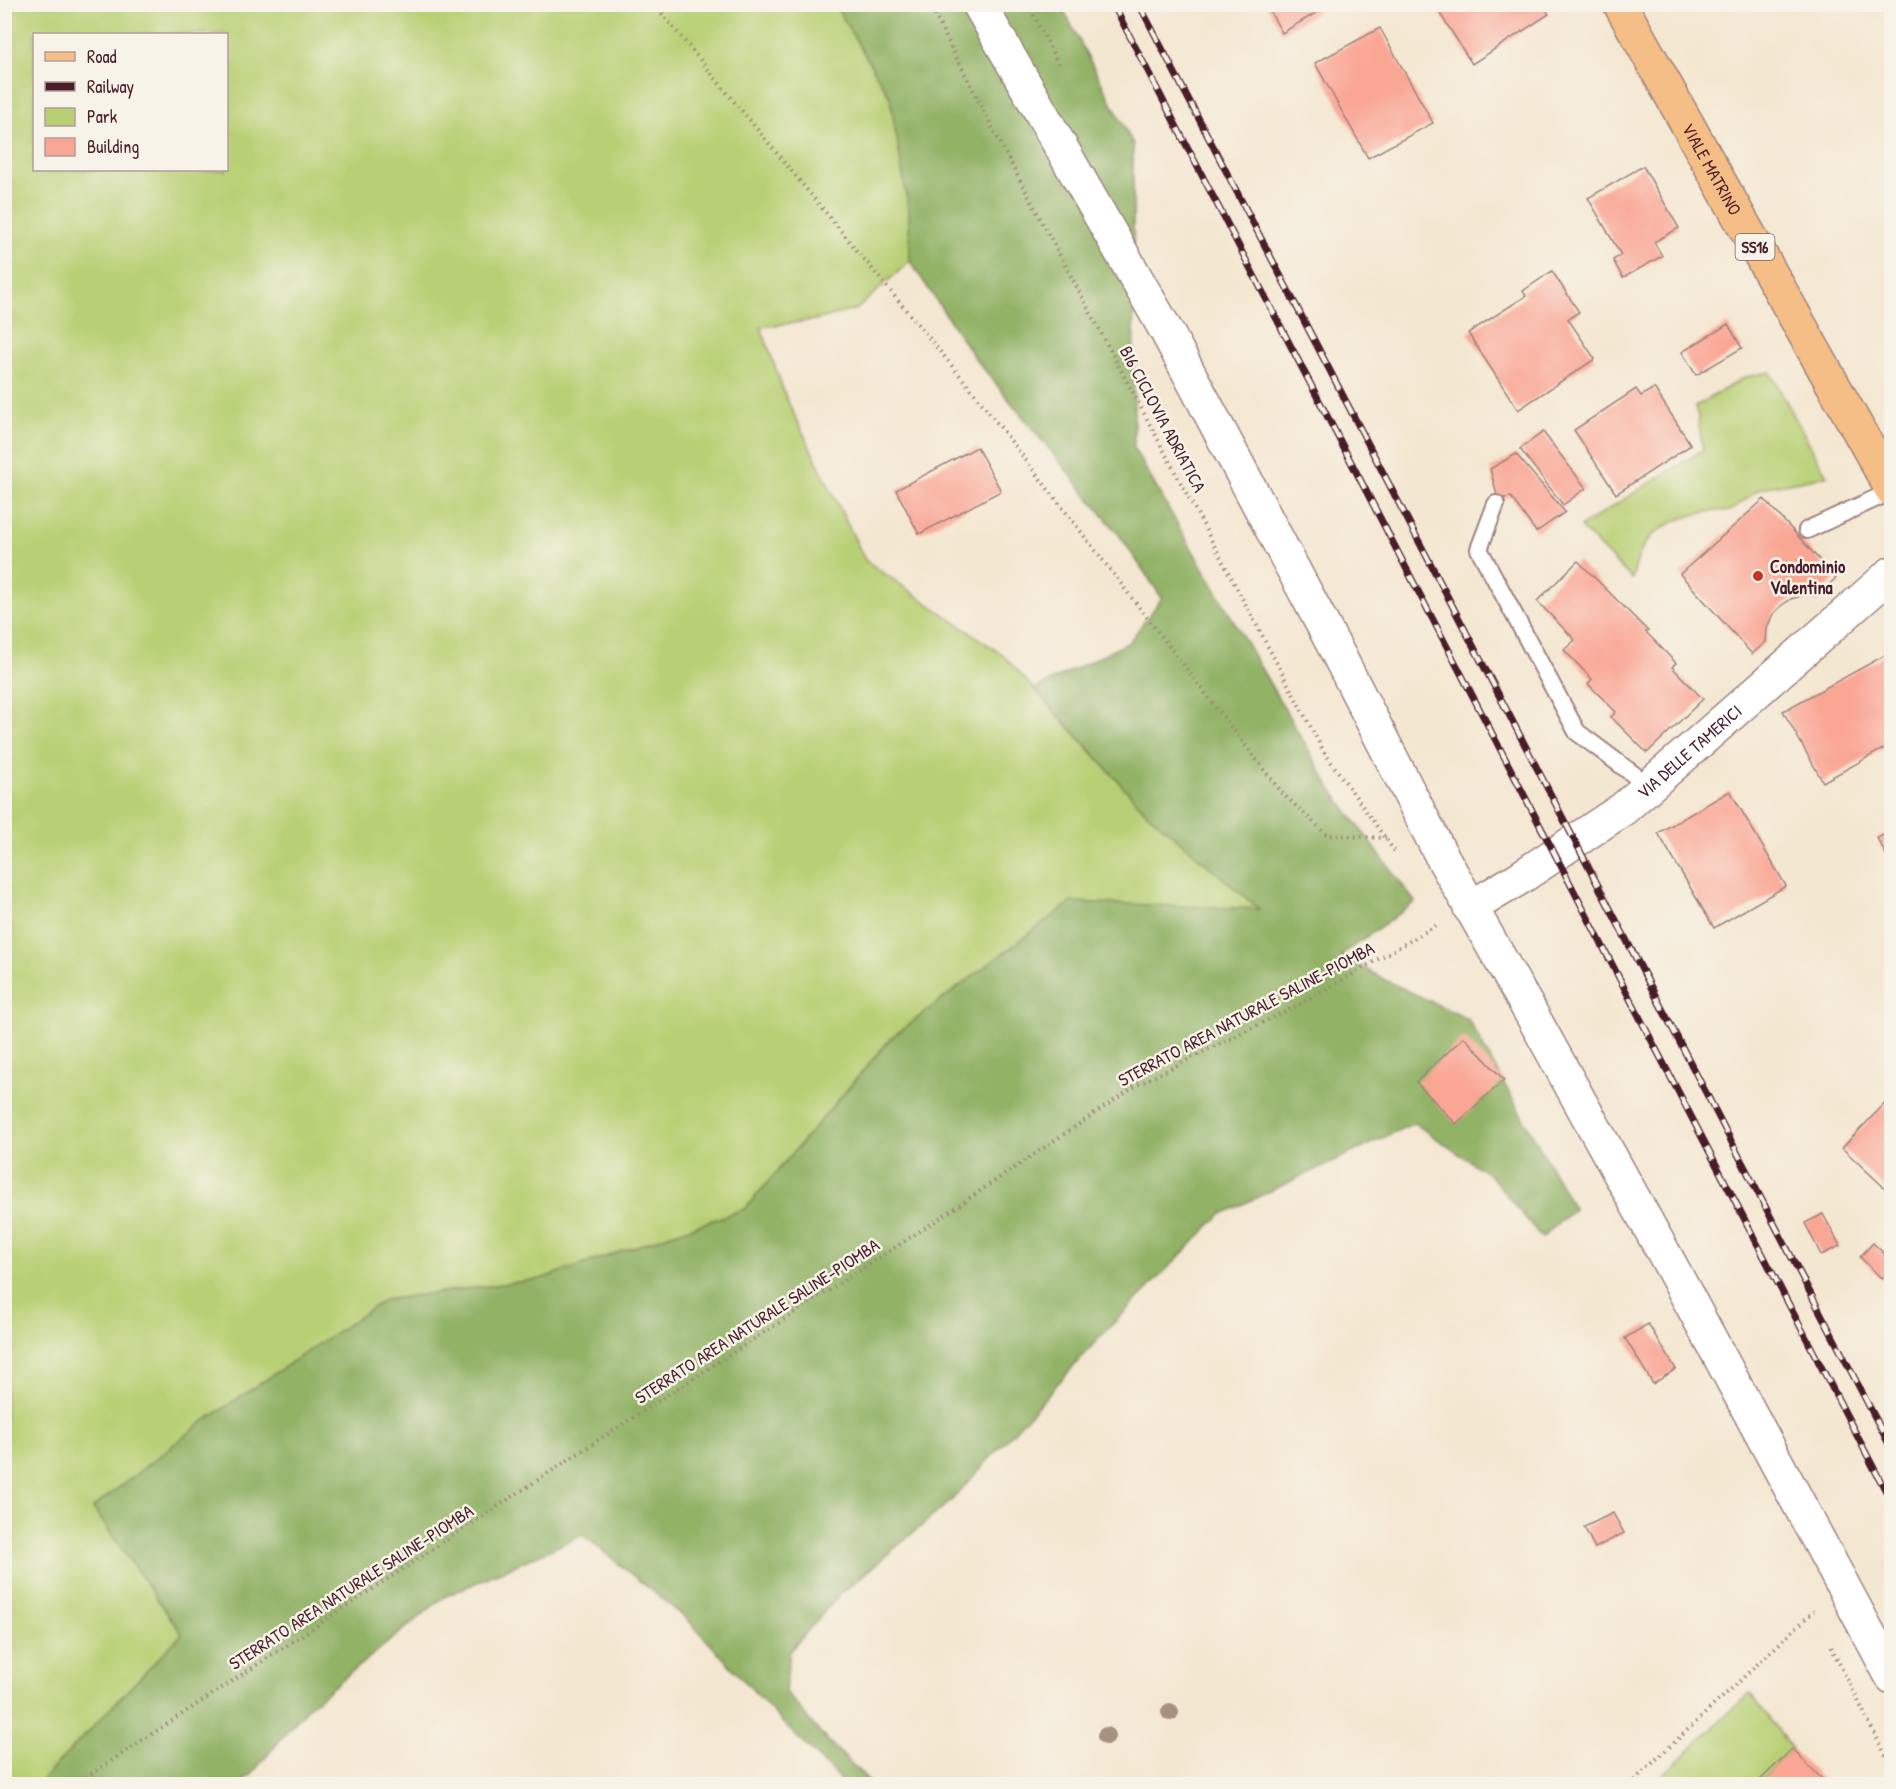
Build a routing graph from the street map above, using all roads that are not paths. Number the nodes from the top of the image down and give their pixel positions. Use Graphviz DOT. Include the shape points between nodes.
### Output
graph roads {
  1 [pos="979,4"];
  2 [pos="1620,4"];
  3 [pos="1892,490"];
  4 [pos="1496,504"];
  5 [pos="1807,530"];
  6 [pos="1892,573"];
  7 [pos="1649,786"];
  8 [pos="1470,908"];
  9 [pos="1892,1677"];
  1 -- 8 [label="street" via="1167,332"];
  2 -- 3 [label="main road, VIALE MATRINO / SS16"];
  3 -- 5 [label="lane"];
  4 -- 7 [label="lane" via="1479,549 1577,732"];
  6 -- 7 [label="street, VIA DELLE TAMERICI"];
  7 -- 8 [label="street, VIA DELLE TAMERICI" via="1623,809"];
  8 -- 9 [label="street" via="1596,1130"];
}
